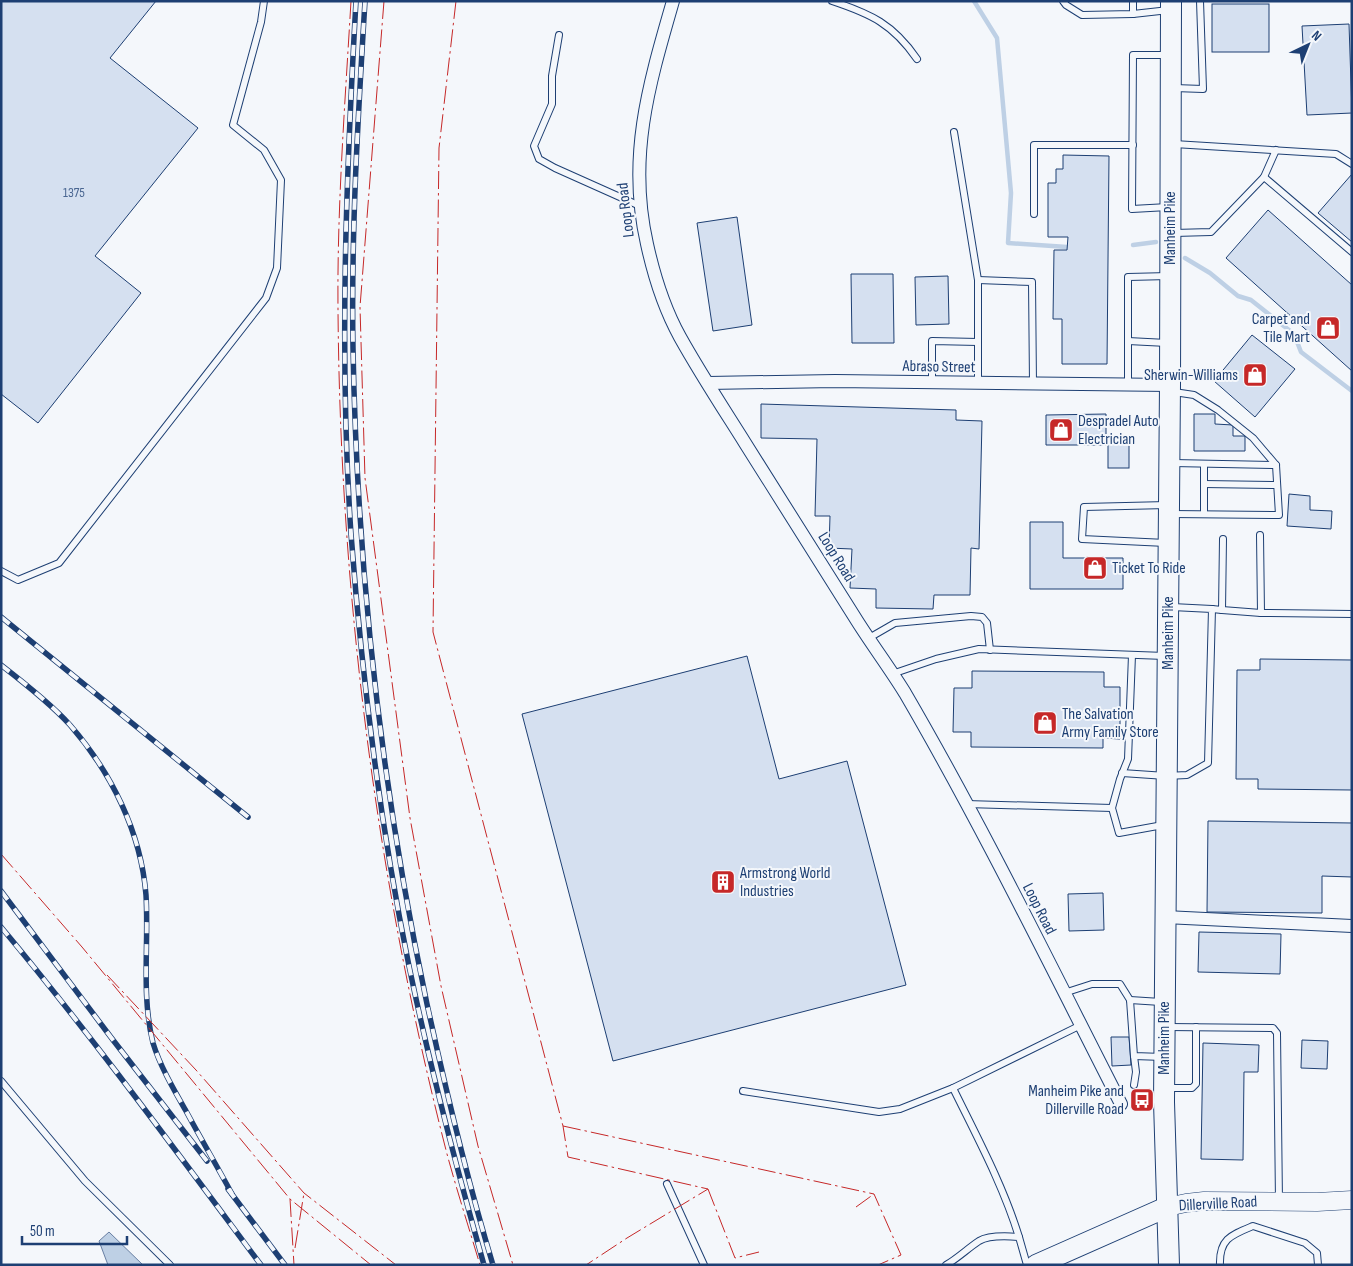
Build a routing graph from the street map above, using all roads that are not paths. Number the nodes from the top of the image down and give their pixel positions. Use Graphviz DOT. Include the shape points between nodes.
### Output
graph roads {
  1 [pos="264,1"];
  2 [pos="673,1"];
  3 [pos="832,1"];
  4 [pos="1063,1"];
  5 [pos="1133,1"];
  6 [pos="1200,1"];
  7 [pos="1170,6"];
  8 [pos="1133,14"];
  9 [pos="559,35"];
  10 [pos="1170,55"];
  11 [pos="917,59"];
  12 [pos="1170,88"];
  13 [pos="954,132"];
  14 [pos="1170,144"];
  15 [pos="1133,145"];
  16 [pos="1276,150"];
  17 [pos="1352,164"];
  18 [pos="1264,177"];
  19 [pos="641,206"];
  20 [pos="1170,207"];
  21 [pos="1034,214"];
  22 [pos="1170,234"];
  23 [pos="1352,252"];
  24 [pos="1170,276"];
  25 [pos="978,280"];
  26 [pos="1128,341"];
  27 [pos="978,342"];
  28 [pos="1170,343"];
  29 [pos="932,382"];
  30 [pos="708,383"];
  31 [pos="978,384"];
  32 [pos="1033,384"];
  33 [pos="1128,385"];
  34 [pos="1170,388"];
  35 [pos="1169,463"];
  36 [pos="1204,464"];
  37 [pos="1276,465"];
  38 [pos="1204,484"];
  39 [pos="1277,485"];
  40 [pos="1169,510"];
  41 [pos="1204,514"];
  42 [pos="1260,535"];
  43 [pos="1223,539"];
  44 [pos="1168,543"];
  45 [pos="1,571"];
  46 [pos="1168,607"];
  47 [pos="1212,609"];
  48 [pos="1222,610"];
  49 [pos="1261,612"];
  50 [pos="1352,614"];
  51 [pos="869,638"];
  52 [pos="990,650"];
  53 [pos="1132,655"];
  54 [pos="1168,657"];
  55 [pos="892,674"];
  56 [pos="1122,773"];
  57 [pos="1166,776"];
  58 [pos="966,804"];
  59 [pos="1112,808"];
  60 [pos="1166,824"];
  61 [pos="1165,917"];
  62 [pos="1352,926"];
  63 [pos="1064,993"];
  64 [pos="1130,1000"];
  65 [pos="1165,1002"];
  66 [pos="1081,1025"];
  67 [pos="1164,1027"];
  68 [pos="1196,1027"];
  69 [pos="1134,1056"];
  70 [pos="1164,1057"];
  71 [pos="1,1081"];
  72 [pos="1134,1085"];
  73 [pos="953,1088"];
  74 [pos="1164,1088"];
  75 [pos="743,1091"];
  76 [pos="1121,1104"];
  77 [pos="667,1184"];
  78 [pos="1352,1200"];
  79 [pos="1279,1202"];
  80 [pos="1167,1207"];
  81 [pos="1019,1237"];
  82 [pos="170,1265"];
  83 [pos="704,1265"];
  84 [pos="946,1265"];
  85 [pos="1027,1265"];
  86 [pos="1036,1265"];
  87 [pos="1169,1265"];
  88 [pos="1220,1265"];
  89 [pos="1318,1265"];
  1 -- 45 [label="lane" via="234,125 264,150 281,180 277,268 266,298 59,563 18,580"];
  2 -- 19 [label="street, Loop Road" via="650,81 639,146"];
  3 -- 11 [label="lane" via="864,12 890,28"];
  4 -- 8 [label="lane" via="1082,15"];
  5 -- 8 [label="lane"];
  6 -- 12 [label="lane" via="1203,89"];
  7 -- 8 [label="lane"];
  7 -- 10 [label="main road, Manheim Pike"];
  9 -- 19 [label="lane" via="552,76 552,104 534,146 539,159"];
  10 -- 12 [label="main road, Manheim Pike"];
  10 -- 15 [label="lane" via="1133,55"];
  12 -- 14 [label="main road, Manheim Pike"];
  13 -- 25 [label="lane"];
  14 -- 16 [label="lane"];
  14 -- 20 [label="main road, Manheim Pike"];
  15 -- 20 [label="lane" via="1132,209"];
  15 -- 21 [label="lane" via="1034,145"];
  16 -- 17 [label="lane" via="1336,154"];
  16 -- 18 [label="lane"];
  18 -- 22 [label="lane" via="1212,232"];
  18 -- 23 [label="lane"];
  19 -- 30 [label="street, Loop Road" via="657,283 680,336"];
  20 -- 22 [label="main road, Manheim Pike"];
  22 -- 24 [label="main road, Manheim Pike"];
  24 -- 26 [label="lane" via="1128,277"];
  24 -- 28 [label="main road, Manheim Pike"];
  25 -- 27 [label="lane"];
  25 -- 32 [label="lane" via="1032,282"];
  26 -- 28 [label="lane"];
  26 -- 33 [label="lane"];
  27 -- 29 [label="lane" via="932,341"];
  27 -- 31 [label="lane"];
  28 -- 34 [label="main road, Manheim Pike"];
  29 -- 30 [label="street, Abraso Street"];
  29 -- 31 [label="street, Abraso Street"];
  30 -- 51 [label="street, Loop Road"];
  31 -- 32 [label="street, Abraso Street"];
  32 -- 33 [label="street, Abraso Street"];
  33 -- 34 [label="street, Abraso Street"];
  34 -- 35 [label="main road, Manheim Pike"];
  34 -- 37 [label="lane" via="1194,395 1218,410 1253,438"];
  35 -- 36 [label="lane"];
  35 -- 40 [label="main road, Manheim Pike"];
  36 -- 37 [label="lane"];
  36 -- 38 [label="lane"];
  37 -- 39 [label="lane"];
  38 -- 39 [label="lane"];
  38 -- 41 [label="lane"];
  39 -- 41 [label="lane" via="1279,514"];
  40 -- 41 [label="lane"];
  40 -- 44 [label="main road, Manheim Pike"];
  40 -- 44 [label="lane" via="1084,506 1082,539"];
  42 -- 49 [label="lane"];
  43 -- 48 [label="lane"];
  44 -- 46 [label="main road, Manheim Pike"];
  46 -- 47 [label="lane"];
  46 -- 54 [label="main road, Manheim Pike"];
  47 -- 48 [label="lane"];
  47 -- 57 [label="lane" via="1208,763 1187,775"];
  48 -- 49 [label="lane"];
  49 -- 50 [label="lane"];
  51 -- 52 [label="lane" via="894,623 972,616 982,617 988,622"];
  51 -- 55 [label="street, Loop Road"];
  52 -- 53 [label="lane"];
  52 -- 55 [label="lane" via="979,649 936,659"];
  53 -- 54 [label="lane"];
  53 -- 56 [label="lane" via="1128,759"];
  54 -- 57 [label="main road, Manheim Pike"];
  55 -- 58 [label="street, Loop Road"];
  56 -- 57 [label="lane"];
  56 -- 59 [label="lane"];
  57 -- 60 [label="main road, Manheim Pike"];
  58 -- 59 [label="lane"];
  58 -- 63 [label="street, Loop Road"];
  59 -- 60 [label="lane" via="1119,833"];
  60 -- 61 [label="main road, Manheim Pike"];
  61 -- 62 [label="street"];
  61 -- 65 [label="main road, Manheim Pike"];
  63 -- 64 [label="lane" via="1092,984 1120,984"];
  63 -- 66 [label="street, Loop Road"];
  64 -- 65 [label="lane"];
  64 -- 69 [label="lane"];
  65 -- 67 [label="main road, Manheim Pike"];
  66 -- 73 [label="lane"];
  66 -- 76 [label="street, Loop Road"];
  67 -- 68 [label="lane"];
  67 -- 70 [label="main road, Manheim Pike"];
  68 -- 74 [label="lane" via="1196,1084 1192,1088"];
  68 -- 79 [label="lane" via="1274,1028 1278,1032"];
  69 -- 70 [label="lane"];
  69 -- 72 [label="lane"];
  70 -- 74 [label="main road, Manheim Pike"];
  71 -- 82 [label="lane" via="85,1181"];
  73 -- 75 [label="lane" via="900,1109 880,1112"];
  73 -- 81 [label="lane" via="997,1180"];
  74 -- 80 [label="main road, Manheim Pike"];
  77 -- 83 [label="lane"];
  78 -- 79 [label="main road, Dillerville Road"];
  79 -- 80 [label="main road, Dillerville Road" via="1204,1201"];
  80 -- 86 [label="main road, Dillerville Road"];
  80 -- 87 [label="main road, Manheim Pike"];
  81 -- 84 [label="lane" via="981,1240"];
  81 -- 85 [label="lane"];
  88 -- 89 [label="lane" via="1219,1251 1231,1235 1253,1226 1305,1243 1317,1253"];
}
